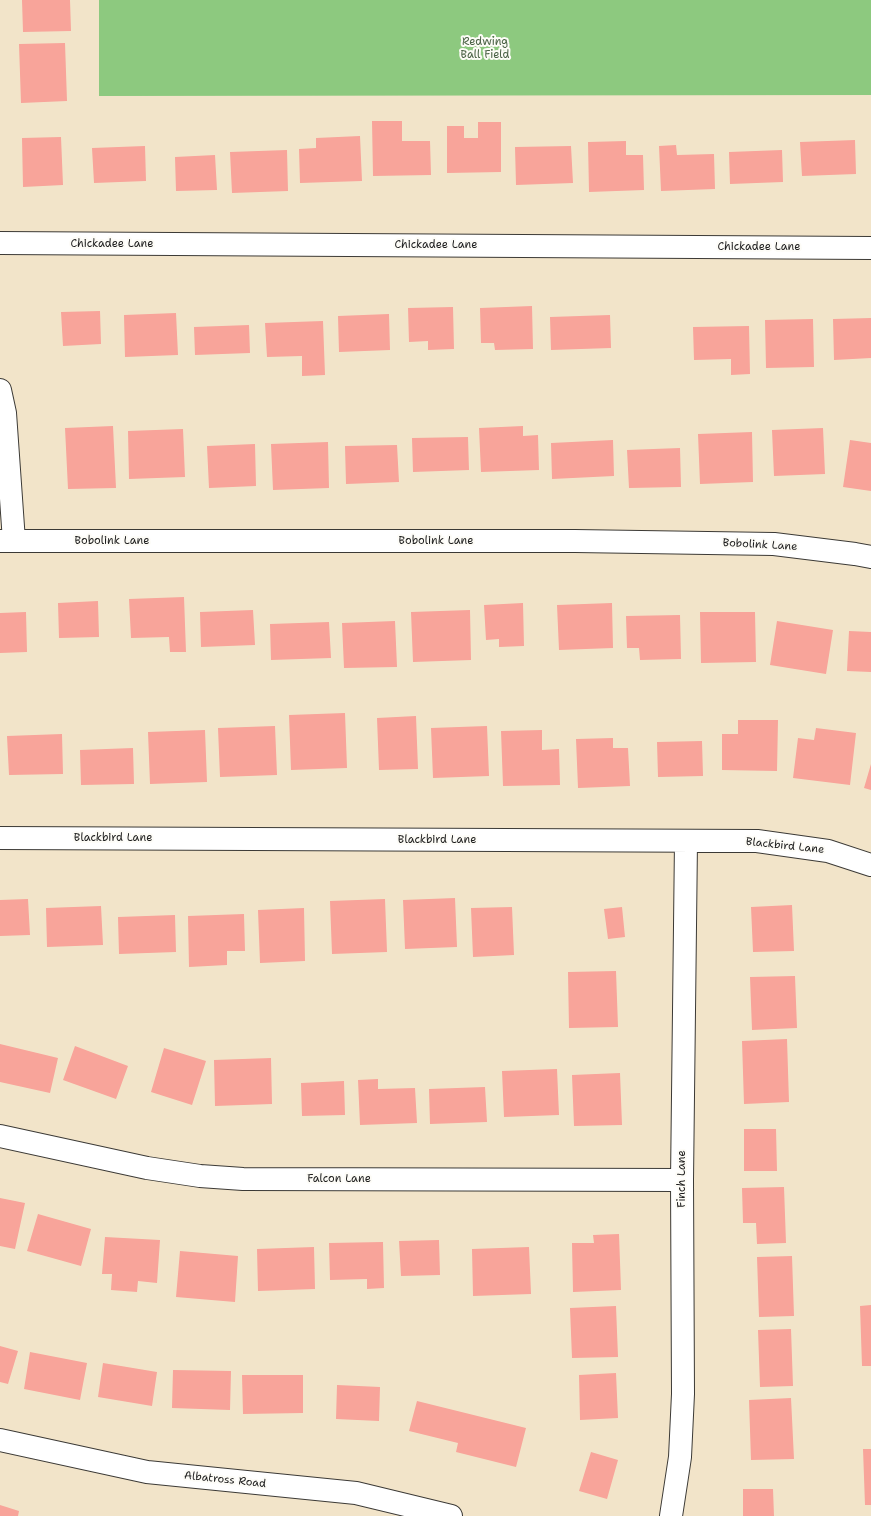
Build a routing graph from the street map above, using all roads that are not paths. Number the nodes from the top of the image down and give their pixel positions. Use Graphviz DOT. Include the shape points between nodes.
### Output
graph roads {
  1 [pos="0,243"];
  2 [pos="871,248"];
  3 [pos="0,390"];
  4 [pos="7,540"];
  5 [pos="871,557"];
  6 [pos="0,838"];
  7 [pos="686,841"];
  8 [pos="871,865"];
  9 [pos="0,1136"];
  10 [pos="682,1180"];
  11 [pos="0,1440"];
  12 [pos="451,1516"];
  13 [pos="671,1516"];
  1 -- 2 [label="street, Chickadee Lane"];
  3 -- 4 [label="street" via="5,413"];
  4 -- 5 [label="street, Bobolink Lane" via="774,544"];
  6 -- 7 [label="street, Blackbird Lane"];
  7 -- 8 [label="street, Blackbird Lane" via="757,841 828,851"];
  7 -- 10 [label="street, Finch Lane"];
  9 -- 10 [label="street, Falcon Lane" via="147,1168 243,1179"];
  10 -- 13 [label="street, Finch Lane" via="683,1394 680,1457"];
  11 -- 12 [label="street, Albatross Road" via="147,1472 356,1493"];
}
